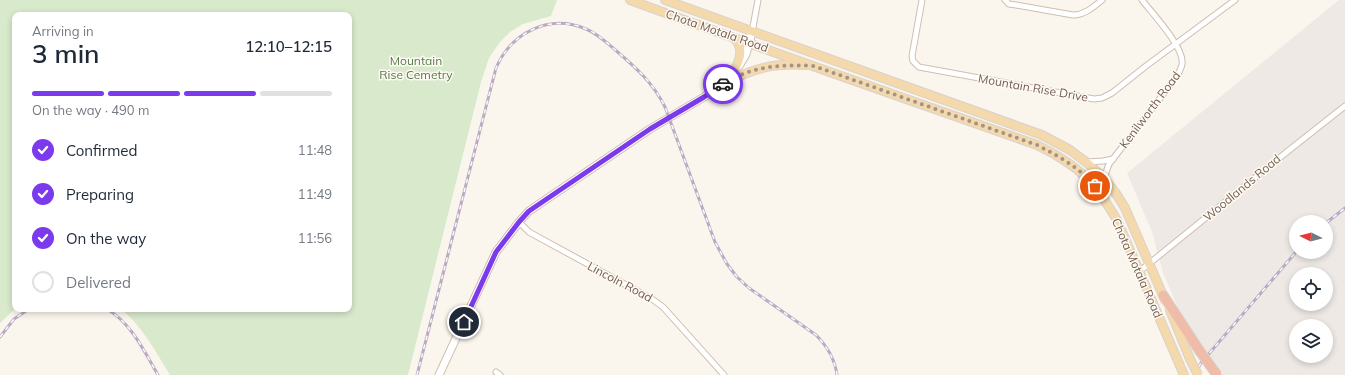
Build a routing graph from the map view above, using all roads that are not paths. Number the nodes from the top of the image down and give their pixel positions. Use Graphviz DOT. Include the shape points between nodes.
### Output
graph roads {
  1 [pos="630,0"];
  2 [pos="665,0"];
  3 [pos="758,0"];
  4 [pos="922,0"];
  5 [pos="1006,0"];
  6 [pos="1102,0"];
  7 [pos="1142,0"];
  8 [pos="1235,0"];
  9 [pos="752,32"];
  10 [pos="734,38"];
  11 [pos="750,43"];
  12 [pos="1176,43"];
  13 [pos="814,66"];
  14 [pos="728,81"];
  15 [pos="1345,106"];
  16 [pos="1113,159"];
  17 [pos="1086,162"];
  18 [pos="1104,178"];
  19 [pos="519,222"];
  20 [pos="1150,264"];
  21 [pos="1140,271"];
  22 [pos="1163,295"];
  23 [pos="446,362"];
  24 [pos="439,375"];
  25 [pos="444,375"];
  26 [pos="724,375"];
  27 [pos="1184,375"];
  28 [pos="1198,375"];
  29 [pos="1217,375"];
  1 -- 10 [label="main road, Chota Motala Road"];
  2 -- 9 [label="main road, Chota Motala Road"];
  3 -- 9 [label="street"];
  4 -- 12 [label="street, Mountain Rise Drive" via="912,56 919,67 1085,98 1102,98 1112,93"];
  5 -- 6 [label="street" via="1009,4 1078,15 1087,12"];
  7 -- 12 [label="street, Kenilworth Road"];
  8 -- 12 [label="street, Mountain Rise Drive"];
  9 -- 11 [label="main road"];
  9 -- 17 [label="main road, Chota Motala Road" via="1042,135"];
  10 -- 11 [label="main road, Chota Motala Road"];
  10 -- 14 [label="main road" via="740,45 740,55"];
  11 -- 13 [label="main road, Chota Motala Road"];
  11 -- 14 [label="main road" via="741,64"];
  12 -- 16 [label="street, Kenilworth Road" via="1183,59 1180,72"];
  13 -- 14 [label="main road" via="793,64 764,67"];
  13 -- 21 [label="main road, Chota Motala Road" via="1037,145 1061,157 1090,181 1105,199"];
  14 -- 19 [label="main road" via="650,129 537,205"];
  15 -- 20 [label="street, Woodlands Road"];
  16 -- 17 [label="street, Kenilworth Road"];
  16 -- 18 [label="street, Kenilworth Road"];
  17 -- 18 [label="main road, Chota Motala Road"];
  18 -- 20 [label="main road, Chota Motala Road" via="1125,208"];
  19 -- 23 [label="main road" via="496,252"];
  19 -- 26 [label="street, Lincoln Road" via="529,232 663,307"];
  20 -- 21 [label="street, Woodlands Road"];
  20 -- 22 [label="main road, Chota Motala Road"];
  21 -- 27 [label="main road, Chota Motala Road"];
  22 -- 28 [label="main road, Chota Motala Road, bridge"];
  22 -- 29 [label="highway, bridge"];
  23 -- 24 [label="main road"];
  23 -- 25 [label="main road"];
}
